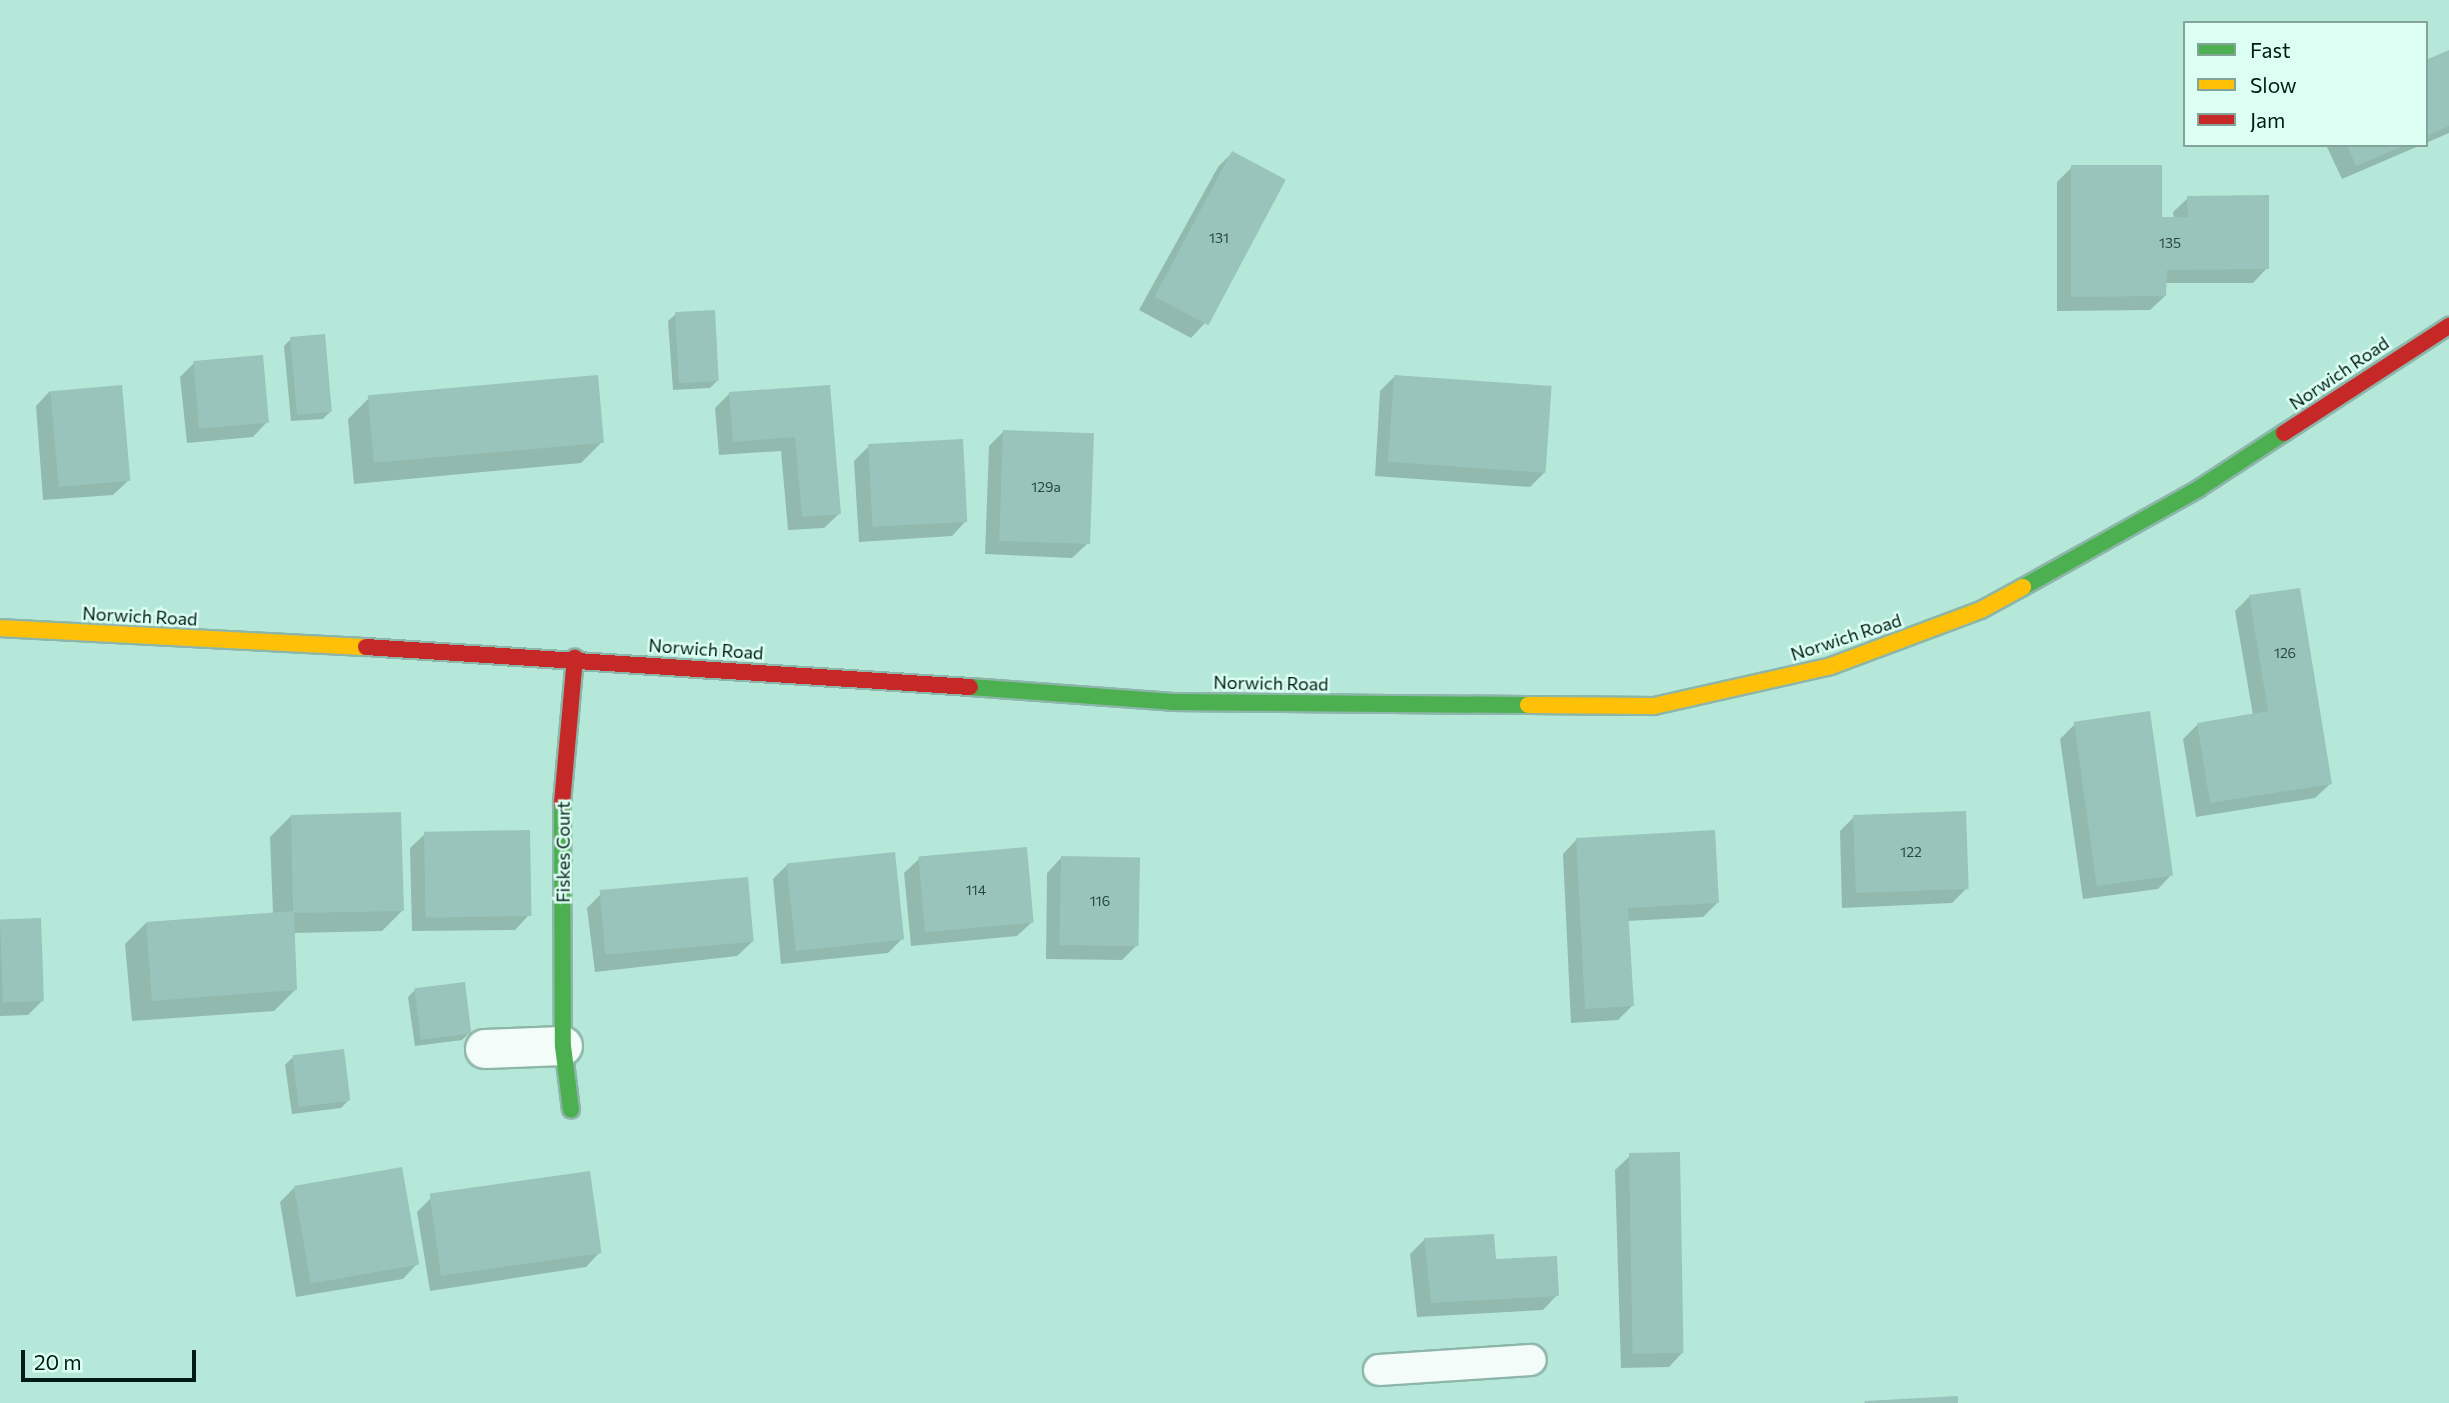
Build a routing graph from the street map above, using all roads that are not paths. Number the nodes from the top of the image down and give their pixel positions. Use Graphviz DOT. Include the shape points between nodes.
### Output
graph roads {
  1 [pos="2449,326"];
  2 [pos="0,628"];
  3 [pos="575,659"];
  4 [pos="563,1046"];
  5 [pos="485,1049"];
  6 [pos="570,1110"];
  7 [pos="1531,1360"];
  8 [pos="1379,1370"];
  1 -- 3 [label="street, Norwich Road" via="2198,489 1981,610 1831,666 1654,706 1172,702"];
  2 -- 3 [label="street, Norwich Road"];
  3 -- 4 [label="street, Fiskes Court" via="562,801"];
  4 -- 5 [label="street"];
  4 -- 6 [label="street, Fiskes Court"];
  7 -- 8 [label="lane"];
}
